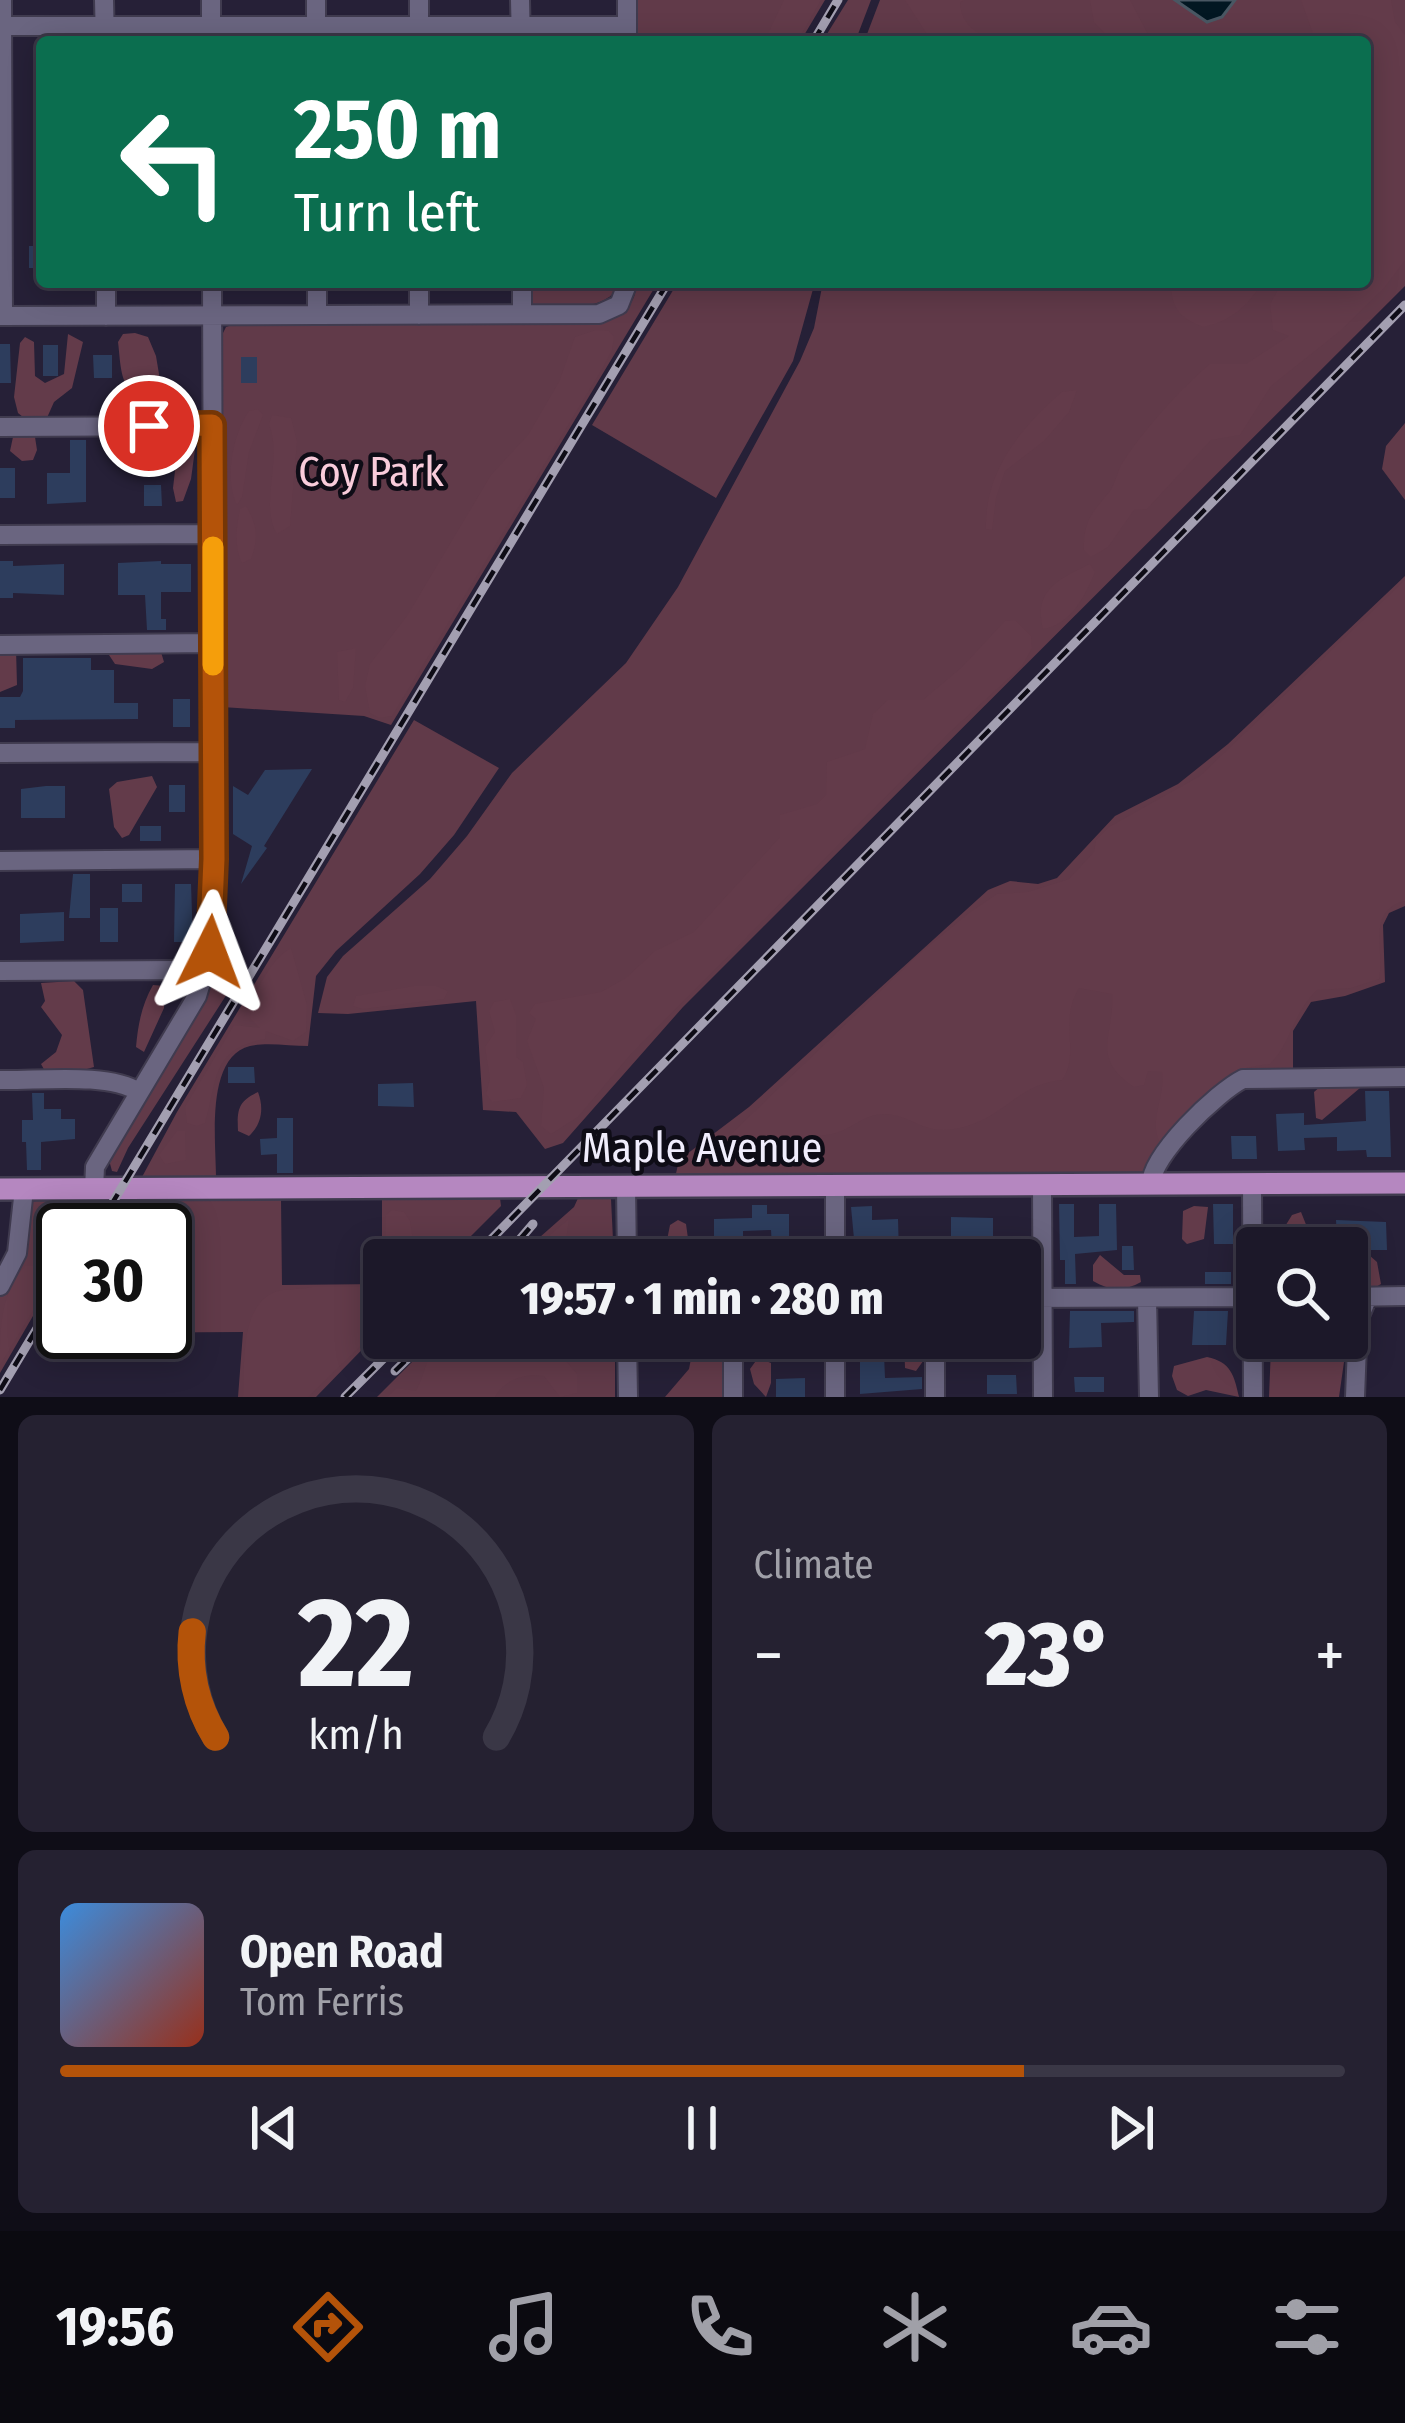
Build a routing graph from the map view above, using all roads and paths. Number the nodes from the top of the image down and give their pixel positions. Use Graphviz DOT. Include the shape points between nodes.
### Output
graph roads {
  1 [pos="2,0"];
  2 [pos="104,0"];
  3 [pos="211,0"];
  4 [pos="316,0"];
  5 [pos="419,0"];
  6 [pos="520,0"];
  7 [pos="627,0"];
  8 [pos="1,26"];
  9 [pos="105,34"];
  10 [pos="211,34"];
  11 [pos="316,34"];
  12 [pos="419,34"];
  13 [pos="520,34"];
  14 [pos="627,34"];
  15 [pos="106,288"];
  16 [pos="212,288"];
  17 [pos="317,288"];
  18 [pos="419,288"];
  19 [pos="522,288"];
  20 [pos="626,288"];
  21 [pos="317,314"];
  22 [pos="522,314"];
  23 [pos="212,315"];
  24 [pos="419,315"];
  25 [pos="2,316"];
  26 [pos="106,316"];
  27 [pos="212,425"];
  28 [pos="0,427"];
  29 [pos="213,534"];
  30 [pos="0,535"];
  31 [pos="213,644"];
  32 [pos="0,645"];
  33 [pos="213,752"];
  34 [pos="0,753"];
  35 [pos="214,859"];
  36 [pos="0,861"];
  37 [pos="0,971"];
  38 [pos="204,976"];
  39 [pos="1405,1077"];
  40 [pos="0,1080"];
  41 [pos="139,1091"];
  42 [pos="1252,1184"];
  43 [pos="1405,1184"];
  44 [pos="1042,1185"];
  45 [pos="1151,1185"];
  46 [pos="835,1186"];
  47 [pos="626,1187"];
  48 [pos="0,1189"];
  49 [pos="24,1189"];
  50 [pos="94,1189"];
  51 [pos="1253,1227"];
  52 [pos="627,1239"];
  53 [pos="835,1239"];
  54 [pos="0,1286"];
  55 [pos="1405,1296"];
  56 [pos="1236,1297"];
  57 [pos="1368,1297"];
  58 [pos="1042,1298"];
  59 [pos="1147,1298"];
  60 [pos="627,1359"];
  61 [pos="733,1359"];
  62 [pos="835,1359"];
  63 [pos="935,1359"];
  64 [pos="1254,1359"];
  65 [pos="1356,1359"];
  66 [pos="628,1397"];
  67 [pos="733,1397"];
  68 [pos="835,1397"];
  69 [pos="935,1397"];
  70 [pos="1043,1397"];
  71 [pos="1149,1397"];
  72 [pos="1253,1397"];
  73 [pos="1355,1397"];
  1 -- 8 [label="street"];
  2 -- 9 [label="street"];
  3 -- 10 [label="street"];
  4 -- 11 [label="street"];
  5 -- 12 [label="street"];
  6 -- 13 [label="street"];
  7 -- 14 [label="street"];
  8 -- 9 [label="street"];
  8 -- 25 [label="street"];
  9 -- 10 [label="street"];
  10 -- 11 [label="street"];
  11 -- 12 [label="street"];
  12 -- 13 [label="street"];
  13 -- 14 [label="street"];
  15 -- 26 [label="street"];
  16 -- 23 [label="street"];
  17 -- 21 [label="street"];
  18 -- 24 [label="street"];
  19 -- 22 [label="street"];
  20 -- 22 [label="street" via="619,305 599,314"];
  21 -- 23 [label="street"];
  21 -- 24 [label="street"];
  22 -- 24 [label="street"];
  23 -- 26 [label="street"];
  23 -- 27 [label="street"];
  25 -- 26 [label="street"];
  27 -- 28 [label="street"];
  27 -- 29 [label="street"];
  29 -- 30 [label="street"];
  29 -- 31 [label="street"];
  31 -- 32 [label="street"];
  31 -- 33 [label="street"];
  33 -- 34 [label="street"];
  33 -- 35 [label="street"];
  35 -- 36 [label="street"];
  35 -- 38 [label="street"];
  37 -- 38 [label="street"];
  38 -- 41 [label="street"];
  39 -- 45 [label="street" via="1243,1079 1164,1153"];
  40 -- 41 [label="street"];
  41 -- 50 [label="street" via="95,1167"];
  42 -- 43 [label="main road, Maple Avenue"];
  42 -- 45 [label="main road, Maple Avenue"];
  42 -- 51 [label="street"];
  44 -- 45 [label="main road, Maple Avenue"];
  44 -- 46 [label="main road, Maple Avenue"];
  44 -- 58 [label="street"];
  46 -- 47 [label="main road, Maple Avenue"];
  46 -- 53 [label="street"];
  47 -- 50 [label="main road, Maple Avenue"];
  47 -- 52 [label="street"];
  48 -- 49 [label="main road, Maple Avenue"];
  49 -- 50 [label="main road, Maple Avenue"];
  49 -- 54 [label="street" via="17,1253"];
  55 -- 57 [label="street"];
  56 -- 59 [label="street"];
  58 -- 59 [label="street"];
  58 -- 70 [label="street"];
  59 -- 71 [label="street"];
  60 -- 66 [label="street"];
  61 -- 67 [label="street"];
  62 -- 68 [label="street"];
  63 -- 69 [label="street"];
  64 -- 72 [label="street"];
  65 -- 73 [label="street"];
}
